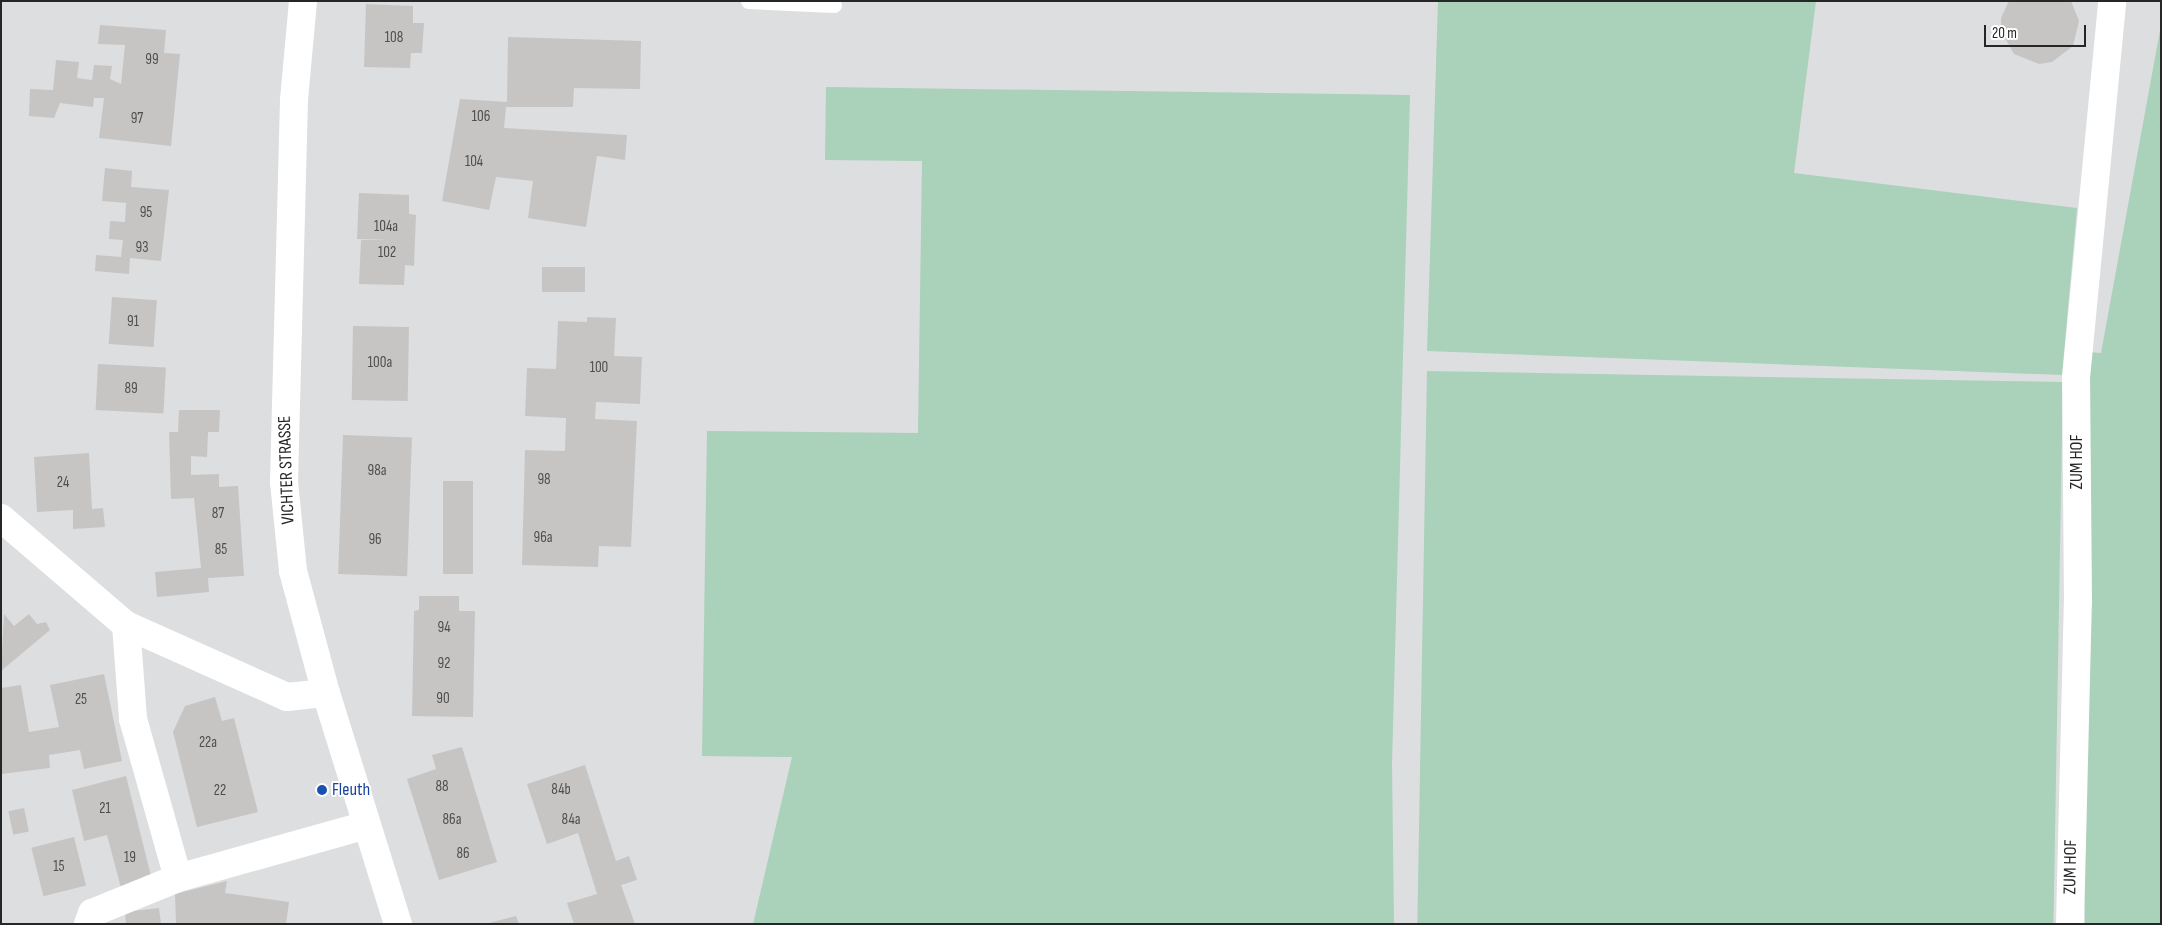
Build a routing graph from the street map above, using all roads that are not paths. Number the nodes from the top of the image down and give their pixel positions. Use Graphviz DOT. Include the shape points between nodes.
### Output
graph roads {
  1 [pos="303,1"];
  2 [pos="748,1"];
  3 [pos="2112,1"];
  4 [pos="834,5"];
  5 [pos="1,518"];
  6 [pos="126,625"];
  7 [pos="326,693"];
  8 [pos="367,825"];
  9 [pos="178,878"];
  10 [pos="88,924"];
  11 [pos="398,924"];
  12 [pos="2070,924"];
  1 -- 7 [label="street, VICHTER STRASSE" via="294,100 284,482 293,571"];
  2 -- 4 [label="lane"];
  3 -- 12 [label="street, ZUM HOF" via="2076,378 2078,602"];
  5 -- 6 [label="street"];
  6 -- 7 [label="street" via="287,697"];
  6 -- 9 [label="street" via="133,720"];
  7 -- 8 [label="street, VICHTER STRASSE"];
  8 -- 9 [label="street"];
  8 -- 11 [label="street, VICHTER STRASSE"];
  9 -- 10 [label="street" via="92,913"];
}
